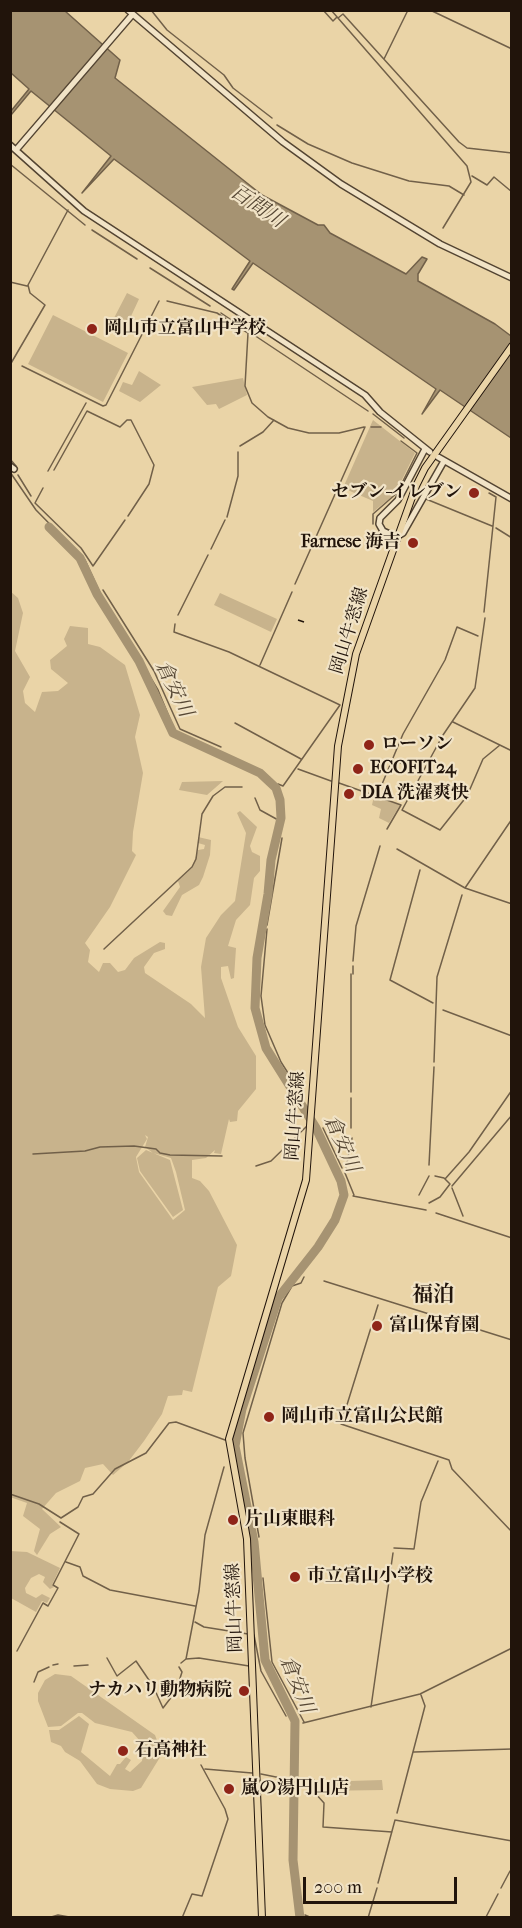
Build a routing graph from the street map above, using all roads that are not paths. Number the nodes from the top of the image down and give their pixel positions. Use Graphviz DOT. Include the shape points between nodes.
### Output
graph roads {
  1 [pos="130,13"];
  2 [pos="10,145"];
  3 [pos="16,150"];
  4 [pos="512,278"];
  5 [pos="512,346"];
  6 [pos="438,457"];
  7 [pos="444,461"];
  8 [pos="512,499"];
  9 [pos="396,537"];
  10 [pos="262,1917"];
  1 -- 3 [label="street" via="126,23"];
  1 -- 4 [label="street" via="283,142 333,178 440,244"];
  2 -- 3 [label="street"];
  3 -- 9 [label="street" via="84,211 365,395 428,450 398,500 379,520 383,531"];
  5 -- 9 [label="main road, 岡山牛窓線" via="416,486"];
  6 -- 7 [label="street"];
  7 -- 8 [label="street"];
  7 -- 9 [label="street" via="403,533"];
  9 -- 10 [label="main road, 岡山牛窓線" via="356,654 338,746 303,1194 229,1439 247,1539"];
}
